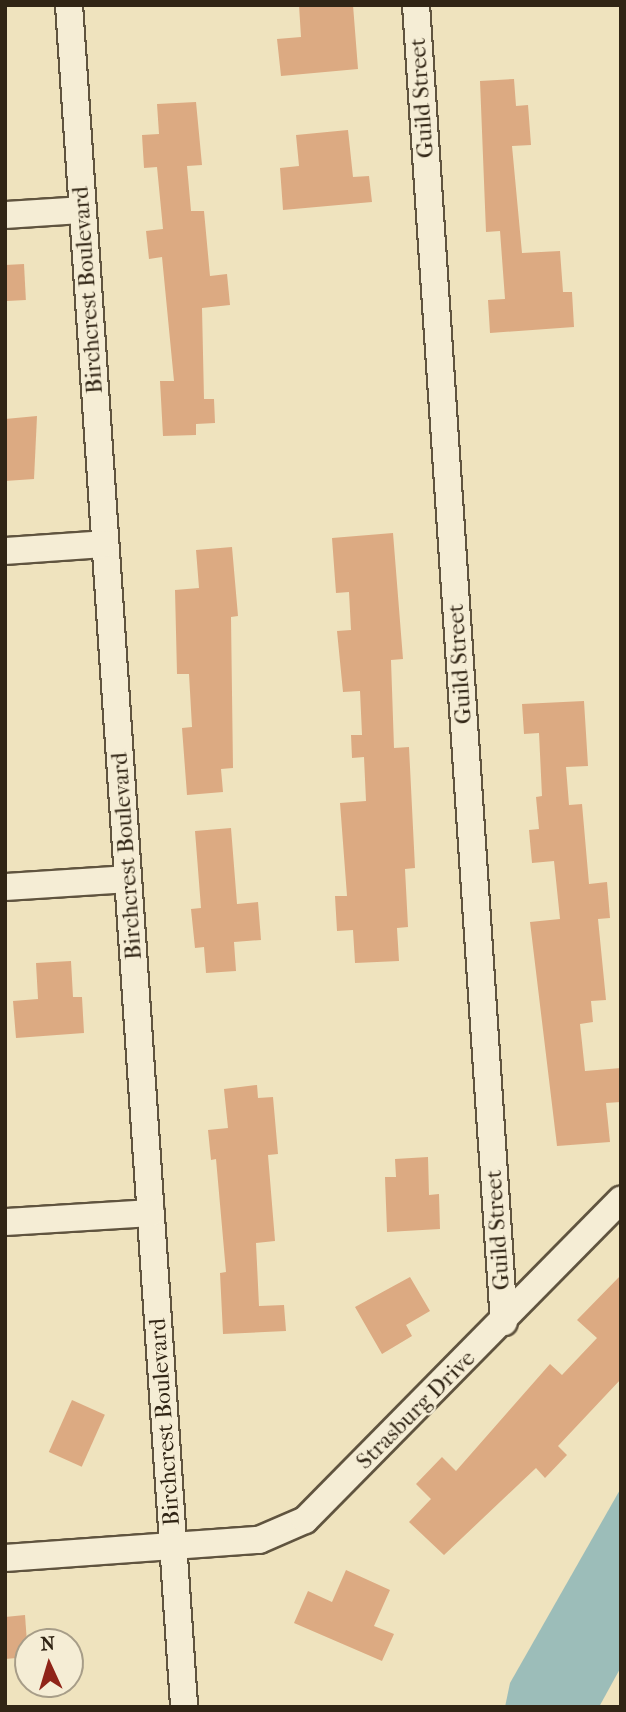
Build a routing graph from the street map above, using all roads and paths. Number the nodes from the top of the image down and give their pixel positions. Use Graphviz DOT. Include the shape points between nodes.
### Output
graph roads {
  1 [pos="69,5"];
  2 [pos="415,5"];
  3 [pos="83,210"];
  4 [pos="5,215"];
  5 [pos="106,544"];
  6 [pos="5,551"];
  7 [pos="128,879"];
  8 [pos="5,887"];
  9 [pos="621,1200"];
  10 [pos="151,1213"];
  11 [pos="5,1222"];
  12 [pos="504,1322"];
  13 [pos="173,1547"];
  14 [pos="5,1558"];
  15 [pos="184,1707"];
  1 -- 3 [label="street, Birchcrest Boulevard"];
  2 -- 12 [label="street, Guild Street"];
  3 -- 4 [label="street"];
  3 -- 5 [label="street, Birchcrest Boulevard"];
  5 -- 6 [label="street"];
  5 -- 7 [label="street, Birchcrest Boulevard"];
  7 -- 8 [label="street"];
  7 -- 10 [label="street, Birchcrest Boulevard"];
  9 -- 12 [label="street, Strasburg Drive"];
  10 -- 11 [label="street"];
  10 -- 13 [label="street, Birchcrest Boulevard"];
  12 -- 13 [label="street, Strasburg Drive" via="305,1520 259,1540"];
  13 -- 14 [label="street, Strasburg Drive"];
  13 -- 15 [label="street, Birchcrest Boulevard"];
}
